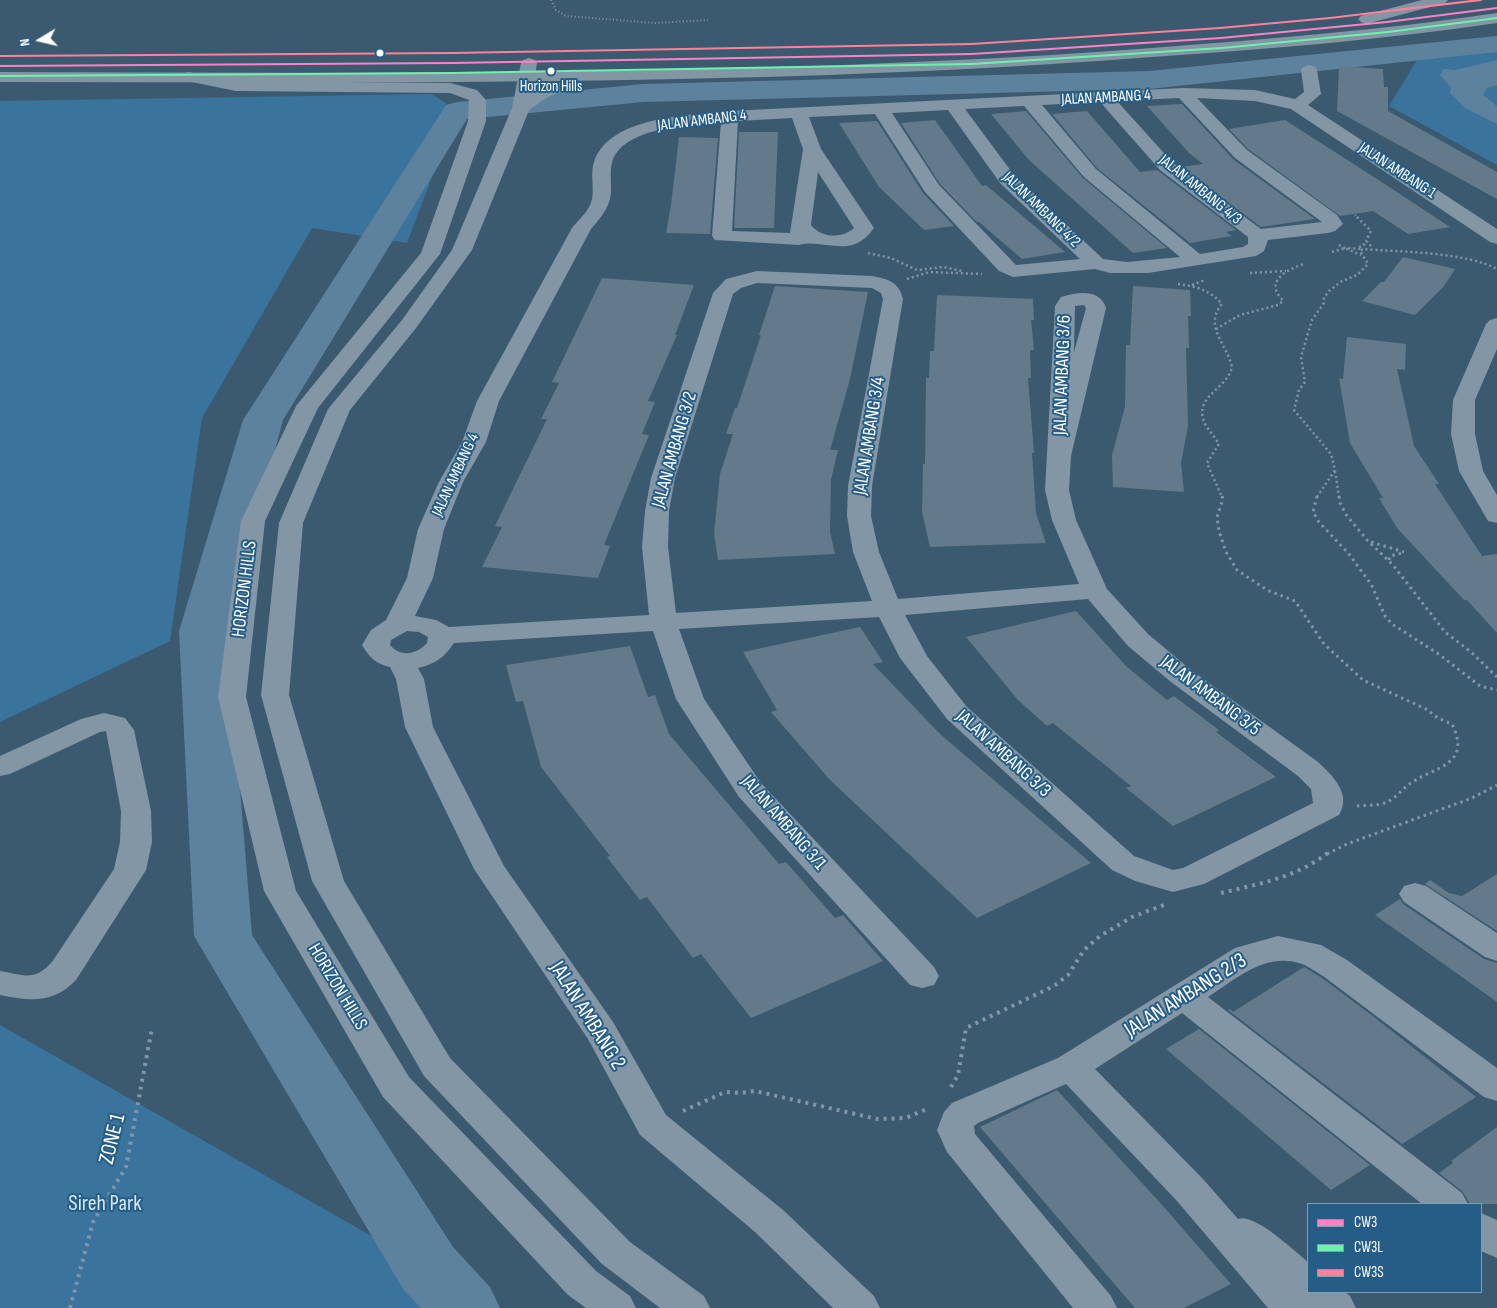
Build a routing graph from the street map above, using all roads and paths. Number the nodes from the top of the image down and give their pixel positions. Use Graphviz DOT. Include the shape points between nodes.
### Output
graph roads {
  1 [pos="552,0"];
  2 [pos="1440,0"];
  3 [pos="1497,8"];
  4 [pos="1497,18"];
  5 [pos="708,20"];
  6 [pos="1497,25"];
  7 [pos="1303,30"];
  8 [pos="1358,35"];
  9 [pos="0,66"];
  10 [pos="528,70"];
  11 [pos="1309,70"];
  12 [pos="847,71"];
  13 [pos="0,77"];
  14 [pos="188,77"];
  15 [pos="1183,93"];
  16 [pos="1105,98"];
  17 [pos="1030,102"];
  18 [pos="1297,105"];
  19 [pos="954,106"];
  20 [pos="521,108"];
  21 [pos="881,109"];
  22 [pos="799,113"];
  23 [pos="730,116"];
  24 [pos="812,149"];
  25 [pos="801,225"];
  26 [pos="1256,235"];
  27 [pos="1497,238"];
  28 [pos="834,241"];
  29 [pos="1358,247"];
  30 [pos="1345,248"];
  31 [pos="1363,249"];
  32 [pos="1375,249"];
  33 [pos="1332,252"];
  34 [pos="1361,255"];
  35 [pos="1195,260"];
  36 [pos="1096,263"];
  37 [pos="1304,264"];
  38 [pos="1497,269"];
  39 [pos="970,273"];
  40 [pos="891,290"];
  41 [pos="1497,324"];
  42 [pos="1216,329"];
  43 [pos="1228,355"];
  44 [pos="1059,456"];
  45 [pos="1335,470"];
  46 [pos="1497,516"];
  47 [pos="1369,542"];
  48 [pos="1389,561"];
  49 [pos="1095,591"];
  50 [pos="888,608"];
  51 [pos="663,621"];
  52 [pos="397,625"];
  53 [pos="441,636"];
  54 [pos="400,661"];
  55 [pos="1497,677"];
  56 [pos="1497,690"];
  57 [pos="0,767"];
  58 [pos="1497,786"];
  59 [pos="1329,801"];
  60 [pos="1214,894"];
  61 [pos="1415,894"];
  62 [pos="1171,903"];
  63 [pos="1497,949"];
  64 [pos="922,976"];
  65 [pos="0,983"];
  66 [pos="1183,996"];
  67 [pos="152,1028"];
  68 [pos="1071,1067"];
  69 [pos="1497,1087"];
  70 [pos="948,1092"];
  71 [pos="934,1104"];
  72 [pos="652,1125"];
  73 [pos="1448,1203"];
  74 [pos="1482,1230"];
  75 [pos="1497,1242"];
  76 [pos="1295,1299"];
  77 [pos="70,1308"];
  78 [pos="616,1308"];
  79 [pos="690,1308"];
  80 [pos="860,1308"];
  81 [pos="1097,1308"];
  82 [pos="1336,1308"];
  1 -- 5 [label="path" via="557,12 566,16 655,23"];
  2 -- 7 [label="highway" via="1372,18"];
  3 -- 7 [label="highway"];
  4 -- 8 [label="highway"];
  6 -- 8 [label="highway"];
  7 -- 10 [label="highway" via="1052,50"];
  8 -- 12 [label="highway" via="1109,57"];
  9 -- 10 [label="highway"];
  10 -- 12 [label="highway"];
  10 -- 14 [label="highway"];
  10 -- 20 [label="street, HORIZON HILLS"];
  11 -- 18 [label="street" via="1313,94"];
  12 -- 20 [label="highway" via="738,82 584,84 544,92"];
  13 -- 14 [label="highway"];
  14 -- 78 [label="street, HORIZON HILLS" via="236,86 450,88 469,92 480,103 477,121 430,254 308,406 253,521 232,697 280,891 396,1087 582,1283"];
  15 -- 16 [label="street, JALAN AMBANG 4"];
  15 -- 18 [label="street, JALAN AMBANG 4" via="1241,94"];
  15 -- 26 [label="street" via="1241,154 1333,224"];
  16 -- 17 [label="street, JALAN AMBANG 4"];
  16 -- 26 [label="street, JALAN AMBANG 4/3" via="1166,166"];
  17 -- 19 [label="street, JALAN AMBANG 4"];
  17 -- 35 [label="street" via="1090,173"];
  18 -- 27 [label="street, JALAN AMBANG 1"];
  19 -- 21 [label="street, JALAN AMBANG 4"];
  19 -- 36 [label="street, JALAN AMBANG 4/2" via="1007,179"];
  20 -- 79 [label="street, HORIZON HILLS" via="462,250 409,324 339,409 291,523 275,696 328,881 437,1067 616,1253"];
  21 -- 22 [label="street, JALAN AMBANG 4"];
  21 -- 36 [label="street" via="932,188 1006,267 1024,271"];
  22 -- 23 [label="street, JALAN AMBANG 4"];
  22 -- 24 [label="street"];
  23 -- 25 [label="street" via="722,236 798,239"];
  23 -- 52 [label="street, JALAN AMBANG 4" via="641,130 623,137 610,148 604,159 599,208 582,228 488,401 474,442 451,482 431,529 420,578"];
  24 -- 25 [label="street"];
  24 -- 28 [label="street" via="864,228 861,234 851,239"];
  25 -- 28 [label="street" via="809,235"];
  26 -- 35 [label="street" via="1260,242 1249,252"];
  28 -- 39 [label="path" via="832,247 840,253 880,255 917,270 943,266"];
  29 -- 30 [label="path"];
  29 -- 31 [label="path"];
  29 -- 32 [label="path" via="1366,241"];
  30 -- 33 [label="path"];
  30 -- 34 [label="path"];
  31 -- 32 [label="path"];
  31 -- 34 [label="path"];
  32 -- 38 [label="path" via="1466,258"];
  34 -- 45 [label="path" via="1368,264 1357,275 1328,292 1312,320 1301,357 1305,382 1299,390 1294,410 1331,454"];
  35 -- 36 [label="street" via="1129,268"];
  37 -- 42 [label="path" via="1287,270 1276,284 1283,301 1278,305 1240,315"];
  40 -- 50 [label="street, JALAN AMBANG 3/4" via="893,299 860,486 859,516 866,552"];
  40 -- 51 [label="street, JALAN AMBANG 3/2" via="872,282 757,278 728,285 663,478 656,510 655,547"];
  41 -- 46 [label="street" via="1464,400 1463,434 1471,471"];
  43 -- 59 [label="path" via="1231,374 1207,398 1202,416 1219,444 1207,463 1222,494 1217,517 1230,562 1245,577 1295,602 1324,644 1363,680 1426,709 1452,724 1457,734 1459,746 1452,759 1441,769 1412,782 1386,803"];
  44 -- 44 [label="street, JALAN AMBANG 3/6" via="1096,308 1094,302 1086,299 1068,301 1065,306"];
  44 -- 49 [label="street, JALAN AMBANG 3/6" via="1057,490 1064,520"];
  45 -- 47 [label="path" via="1340,503"];
  45 -- 56 [label="path" via="1318,493 1313,512 1370,584 1385,616 1480,686"];
  47 -- 48 [label="path"];
  47 -- 48 [label="path" via="1404,552 1390,556"];
  48 -- 55 [label="path" via="1445,632"];
  49 -- 50 [label="street"];
  49 -- 59 [label="street, JALAN AMBANG 3/5" via="1138,640 1181,676 1308,769 1322,782"];
  50 -- 51 [label="street"];
  50 -- 59 [label="street, JALAN AMBANG 3/3" via="914,658 957,713 1123,863 1146,874 1172,881 1193,876"];
  51 -- 53 [label="street"];
  51 -- 64 [label="street, JALAN AMBANG 3/1" via="690,699 750,790"];
  52 -- 53 [label="street" via="425,624"];
  52 -- 54 [label="street" via="381,634 376,645 383,656"];
  53 -- 54 [label="street" via="438,649 431,654"];
  54 -- 72 [label="street, JALAN AMBANG 2" via="410,679 419,727 490,869 601,1031"];
  57 -- 65 [label="street" via="91,725 115,724 120,730 136,811 136,842 130,870 64,971 55,982 41,988"];
  58 -- 60 [label="path" via="1347,844 1314,864 1274,880"];
  61 -- 63 [label="street"];
  62 -- 70 [label="path" via="1134,917 1098,938 1084,950 1067,976 1054,986 966,1028 958,1075"];
  66 -- 68 [label="street, JALAN AMBANG 2/3"];
  66 -- 69 [label="street, JALAN AMBANG 2/3" via="1247,956 1278,948 1308,953 1335,968"];
  66 -- 73 [label="street"];
  67 -- 77 [label="path, ZONE 1" via="126,1167 93,1222"];
  68 -- 76 [label="street"];
  68 -- 81 [label="street, JALAN AMBANG 2/3" via="965,1113 958,1118 955,1134"];
  71 -- 72 [label="path" via="906,1118 877,1119 756,1090 725,1092"];
  72 -- 80 [label="street, JALAN AMBANG 2" via="769,1220"];
  74 -- 75 [label="street"];
  76 -- 82 [label="street"];
}
